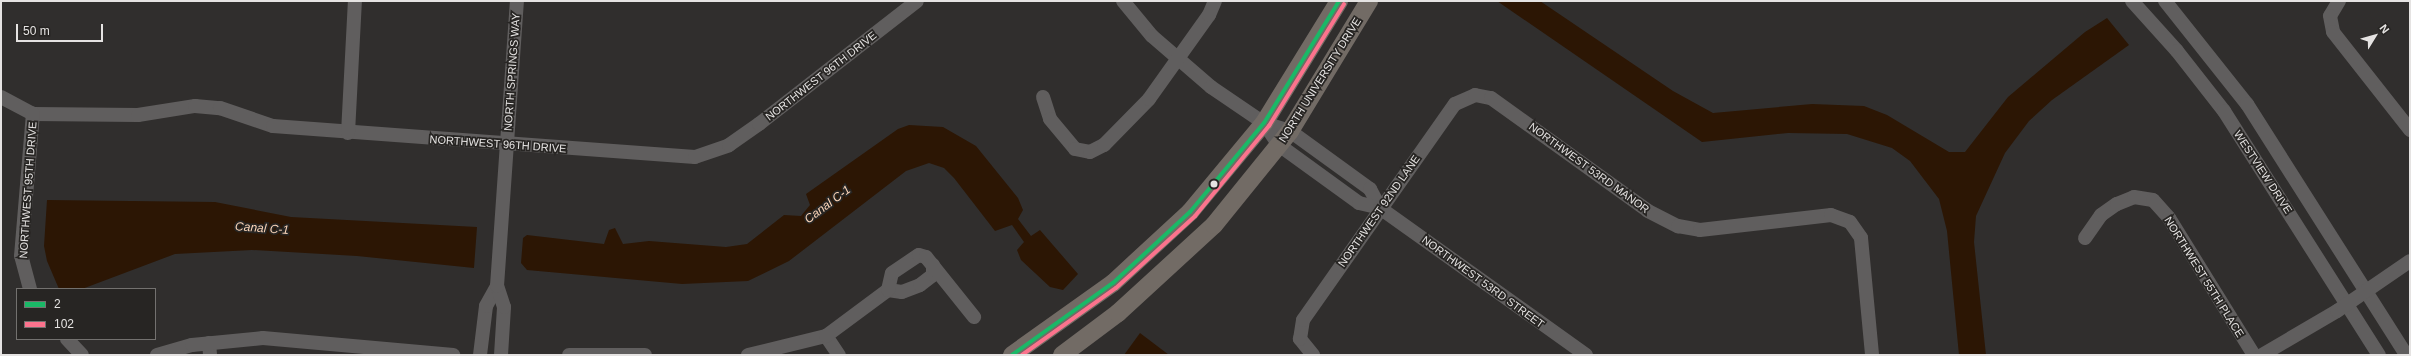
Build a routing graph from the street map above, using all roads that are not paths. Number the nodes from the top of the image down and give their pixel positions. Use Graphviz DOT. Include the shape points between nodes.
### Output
graph roads {
  1 [pos="355,1"];
  2 [pos="517,1"];
  3 [pos="917,1"];
  4 [pos="1123,1"];
  5 [pos="1215,1"];
  6 [pos="1339,1"];
  7 [pos="1369,1"];
  8 [pos="2132,1"];
  9 [pos="2164,1"];
  10 [pos="2340,1"];
  11 [pos="1178,60"];
  12 [pos="1475,95"];
  13 [pos="1,97"];
  14 [pos="1043,97"];
  15 [pos="33,114"];
  16 [pos="1264,123"];
  17 [pos="2410,130"];
  18 [pos="348,133"];
  19 [pos="1284,138"];
  20 [pos="507,145"];
  21 [pos="1342,169"];
  22 [pos="1332,184"];
  23 [pos="1380,208"];
  24 [pos="2085,238"];
  25 [pos="2410,261"];
  26 [pos="933,265"];
  27 [pos="497,286"];
  28 [pos="30,288"];
  29 [pos="888,290"];
  30 [pos="2366,291"];
  31 [pos="2347,304"];
  32 [pos="974,317"];
  33 [pos="826,336"];
  34 [pos="68,340"];
  35 [pos="210,349"];
  36 [pos="374,352"];
  37 [pos="82,355"];
  38 [pos="157,355"];
  39 [pos="453,355"];
  40 [pos="480,355"];
  41 [pos="501,355"];
  42 [pos="575,355"];
  43 [pos="645,355"];
  44 [pos="748,355"];
  45 [pos="839,355"];
  46 [pos="1012,355"];
  47 [pos="1062,355"];
  48 [pos="1313,355"];
  49 [pos="1586,355"];
  50 [pos="1872,355"];
  51 [pos="2254,355"];
  52 [pos="2262,355"];
  53 [pos="2379,355"];
  54 [pos="2406,355"];
  1 -- 18 [label="street"];
  2 -- 20 [label="street, NORTH SPRINGS WAY"];
  3 -- 20 [label="street, NORTHWEST 96TH DRIVE" via="729,145 695,157"];
  4 -- 11 [label="street, NORTHWEST 53RD STREET"];
  5 -- 11 [label="street" via="1209,15"];
  6 -- 16 [label="main road"];
  7 -- 19 [label="main road, NORTH UNIVERSITY DRIVE"];
  8 -- 31 [label="street, WESTVIEW DRIVE" via="2177,51 2224,111"];
  9 -- 30 [label="street, WESTVIEW DRIVE" via="2247,104"];
  10 -- 17 [label="street" via="2330,16 2333,32"];
  11 -- 14 [label="street" via="1122,128 1104,146 1090,152 1075,149 1050,119"];
  11 -- 16 [label="street, NORTHWEST 53RD STREET"];
  12 -- 23 [label="street, NORTHWEST 92ND LANE" via="1456,104"];
  12 -- 50 [label="street, NORTHWEST 53RD MANOR" via="1492,98 1648,211 1678,226 1700,230 1831,215 1850,222 1861,238"];
  13 -- 15 [label="street"];
  15 -- 18 [label="street, NORTHWEST 96TH DRIVE" via="138,115 195,106 214,107 274,126"];
  15 -- 28 [label="street, NORTHWEST 95TH DRIVE" via="21,256"];
  16 -- 19 [label="street, NORTHWEST 53RD STREET"];
  16 -- 46 [label="main road" via="1219,180 1145,256 1062,322"];
  18 -- 20 [label="street, NORTHWEST 96TH DRIVE"];
  19 -- 21 [label="street, NORTHWEST 53RD STREET"];
  19 -- 22 [label="street, NORTHWEST 53RD STREET"];
  19 -- 47 [label="main road, NORTH UNIVERSITY DRIVE" via="1214,225 1118,313"];
  20 -- 27 [label="street, NORTH SPRINGS WAY"];
  21 -- 22 [label="street"];
  21 -- 23 [label="street, NORTHWEST 53RD STREET" via="1370,189"];
  22 -- 23 [label="street, NORTHWEST 53RD STREET" via="1358,203"];
  23 -- 48 [label="street, NORTHWEST 92ND LANE" via="1303,320 1300,339"];
  23 -- 49 [label="street, NORTHWEST 53RD STREET"];
  24 -- 51 [label="street, NORTHWEST 55TH PLACE" via="2101,215 2117,204 2134,197 2153,200 2168,218"];
  25 -- 30 [label="street"];
  26 -- 29 [label="street" via="932,275 920,284 902,292"];
  26 -- 29 [label="street" via="919,255 892,273"];
  26 -- 32 [label="street"];
  27 -- 40 [label="street, NORTH SPRINGS WAY" via="486,306"];
  27 -- 41 [label="street, NORTH SPRINGS WAY" via="504,307"];
  29 -- 33 [label="street"];
  30 -- 31 [label="street"];
  30 -- 54 [label="street, WESTVIEW DRIVE"];
  31 -- 52 [label="street"];
  31 -- 53 [label="street, WESTVIEW DRIVE"];
  33 -- 44 [label="street"];
  33 -- 45 [label="street"];
  34 -- 37 [label="street"];
  35 -- 36 [label="street" via="263,338"];
  35 -- 38 [label="street"];
  36 -- 39 [label="street"];
  42 -- 43 [label="street"];
}
